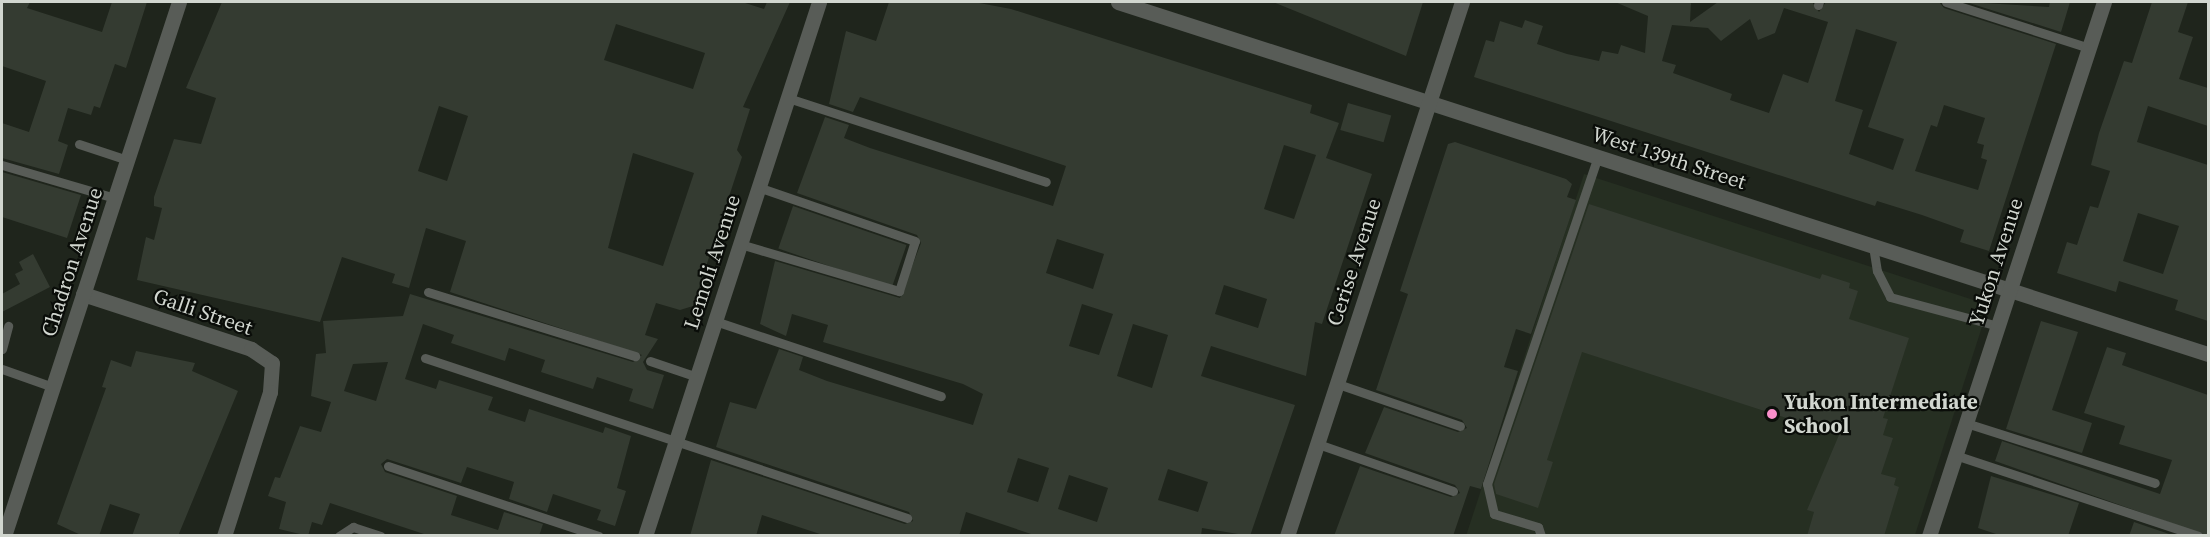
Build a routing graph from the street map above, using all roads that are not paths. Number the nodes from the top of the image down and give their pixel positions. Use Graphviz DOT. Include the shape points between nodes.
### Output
graph roads {
  1 [pos="179,2"];
  2 [pos="819,2"];
  3 [pos="1118,2"];
  4 [pos="1462,2"];
  5 [pos="1946,2"];
  6 [pos="2104,2"];
  7 [pos="2089,48"];
  8 [pos="788,98"];
  9 [pos="1429,102"];
  10 [pos="79,144"];
  11 [pos="1598,157"];
  12 [pos="127,160"];
  13 [pos="2,165"];
  14 [pos="1046,182"];
  15 [pos="758,187"];
  16 [pos="115,198"];
  17 [pos="740,244"];
  18 [pos="1873,246"];
  19 [pos="2009,290"];
  20 [pos="428,292"];
  21 [pos="83,294"];
  22 [pos="715,321"];
  23 [pos="8,326"];
  24 [pos="1998,326"];
  25 [pos="2,349"];
  26 [pos="2208,354"];
  27 [pos="635,356"];
  28 [pos="425,358"];
  29 [pos="650,361"];
  30 [pos="2,369"];
  31 [pos="697,377"];
  32 [pos="1338,384"];
  33 [pos="52,387"];
  34 [pos="941,396"];
  35 [pos="1966,423"];
  36 [pos="1460,426"];
  37 [pos="677,439"];
  38 [pos="1318,444"];
  39 [pos="1955,455"];
  40 [pos="388,466"];
  41 [pos="2156,483"];
  42 [pos="1453,491"];
  43 [pos="906,518"];
  44 [pos="4,536"];
  45 [pos="224,536"];
  46 [pos="339,536"];
  47 [pos="381,536"];
  48 [pos="599,536"];
  49 [pos="645,536"];
  50 [pos="1287,536"];
  51 [pos="1541,536"];
  52 [pos="1929,536"];
  53 [pos="2198,536"];
  1 -- 12 [label="street, Chadron Avenue"];
  2 -- 8 [label="street, Lemoli Avenue"];
  3 -- 9 [label="street, West 139th Street"];
  4 -- 9 [label="street, Cerise Avenue"];
  5 -- 7 [label="lane"];
  6 -- 7 [label="street, Yukon Avenue"];
  7 -- 19 [label="street, Yukon Avenue"];
  8 -- 14 [label="lane"];
  8 -- 15 [label="street, Lemoli Avenue"];
  9 -- 11 [label="street, West 139th Street"];
  9 -- 32 [label="street, Cerise Avenue"];
  10 -- 12 [label="lane"];
  11 -- 18 [label="street, West 139th Street"];
  11 -- 51 [label="lane" via="1487,484 1494,514 1538,527"];
  12 -- 16 [label="street, Chadron Avenue"];
  13 -- 16 [label="lane"];
  15 -- 17 [label="street, Lemoli Avenue"];
  15 -- 17 [label="lane" via="915,241 899,291"];
  16 -- 21 [label="street, Chadron Avenue"];
  17 -- 22 [label="street, Lemoli Avenue"];
  18 -- 19 [label="street, West 139th Street"];
  18 -- 24 [label="lane" via="1877,272 1890,297"];
  19 -- 24 [label="street, Yukon Avenue"];
  19 -- 26 [label="street, West 139th Street"];
  20 -- 27 [label="lane"];
  21 -- 33 [label="street, Chadron Avenue"];
  21 -- 45 [label="street, Galli Street" via="251,349 272,363 270,392"];
  22 -- 31 [label="street, Lemoli Avenue"];
  22 -- 34 [label="lane"];
  23 -- 25 [label="lane"];
  24 -- 35 [label="street, Yukon Avenue"];
  28 -- 37 [label="lane"];
  29 -- 31 [label="lane"];
  30 -- 33 [label="lane"];
  31 -- 37 [label="street, Lemoli Avenue"];
  32 -- 36 [label="lane"];
  32 -- 38 [label="street, Cerise Avenue"];
  33 -- 44 [label="street, Chadron Avenue"];
  35 -- 39 [label="street, Yukon Avenue"];
  35 -- 41 [label="lane"];
  37 -- 43 [label="lane"];
  37 -- 49 [label="street, Lemoli Avenue"];
  38 -- 42 [label="lane"];
  38 -- 50 [label="street, Cerise Avenue"];
  39 -- 52 [label="street, Yukon Avenue"];
  39 -- 53 [label="lane"];
  40 -- 48 [label="lane"];
  46 -- 47 [label="lane" via="353,527"];
}
